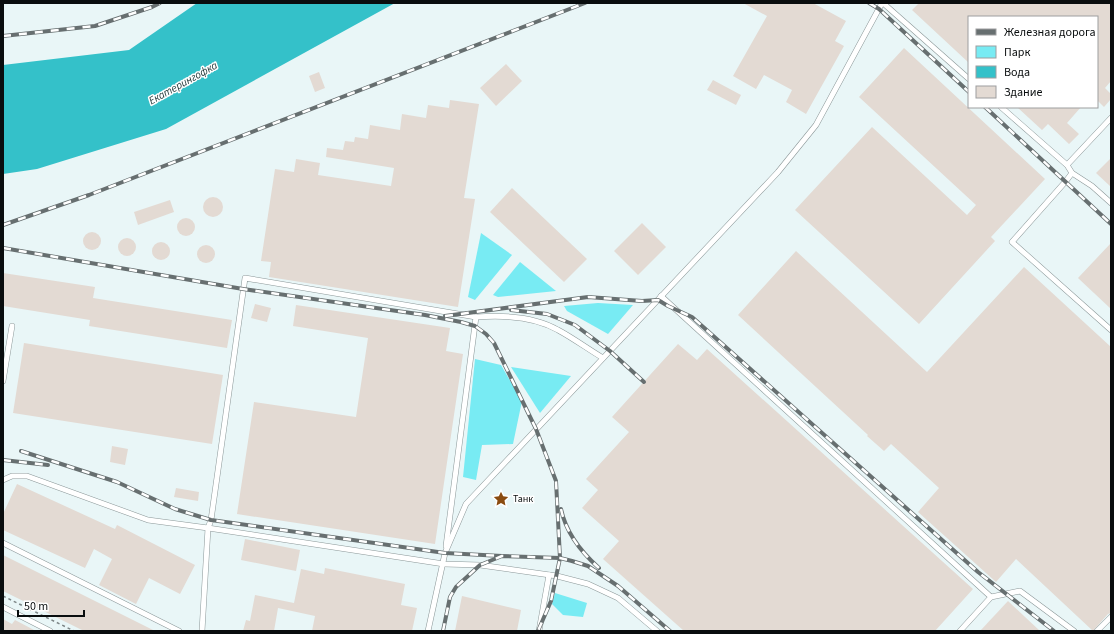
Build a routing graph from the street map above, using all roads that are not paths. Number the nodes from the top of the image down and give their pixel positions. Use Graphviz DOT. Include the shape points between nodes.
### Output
graph roads {
  1 [pos="883,3"];
  2 [pos="968,78"];
  3 [pos="1002,108"];
  4 [pos="1111,118"];
  5 [pos="1067,166"];
  6 [pos="1072,173"];
  7 [pos="1111,203"];
  8 [pos="661,296"];
  9 [pos="476,317"];
  10 [pos="12,326"];
  11 [pos="1111,330"];
  12 [pos="603,358"];
  13 [pos="3,381"];
  14 [pos="3,480"];
  15 [pos="208,528"];
  16 [pos="3,543"];
  17 [pos="445,553"];
  18 [pos="444,564"];
  19 [pos="549,575"];
  20 [pos="991,597"];
  21 [pos="3,607"];
  22 [pos="1111,617"];
  23 [pos="50,631"];
  24 [pos="179,631"];
  25 [pos="202,631"];
  26 [pos="428,631"];
  27 [pos="539,631"];
  28 [pos="657,631"];
  29 [pos="960,631"];
  30 [pos="1074,631"];
  31 [pos="1097,631"];
  1 -- 2 [label="lane"];
  1 -- 8 [label="lane" via="816,124 778,172"];
  3 -- 5 [label="lane"];
  4 -- 5 [label="lane"];
  5 -- 6 [label="lane"];
  6 -- 7 [label="lane"];
  6 -- 11 [label="lane" via="1012,242"];
  8 -- 12 [label="lane"];
  8 -- 20 [label="lane"];
  9 -- 12 [label="lane" via="523,318 542,323 557,329"];
  9 -- 15 [label="lane" via="245,278"];
  9 -- 17 [label="lane"];
  10 -- 13 [label="lane"];
  12 -- 17 [label="lane" via="466,504"];
  14 -- 15 [label="lane" via="12,476 27,476 148,520"];
  15 -- 18 [label="lane"];
  15 -- 25 [label="lane"];
  16 -- 24 [label="lane"];
  17 -- 18 [label="lane"];
  18 -- 19 [label="lane" via="480,565"];
  18 -- 26 [label="lane"];
  19 -- 27 [label="lane"];
  19 -- 28 [label="lane" via="588,584 618,598"];
  20 -- 29 [label="lane"];
  20 -- 30 [label="lane" via="1020,591"];
  21 -- 23 [label="lane"];
  22 -- 31 [label="lane"];
}
